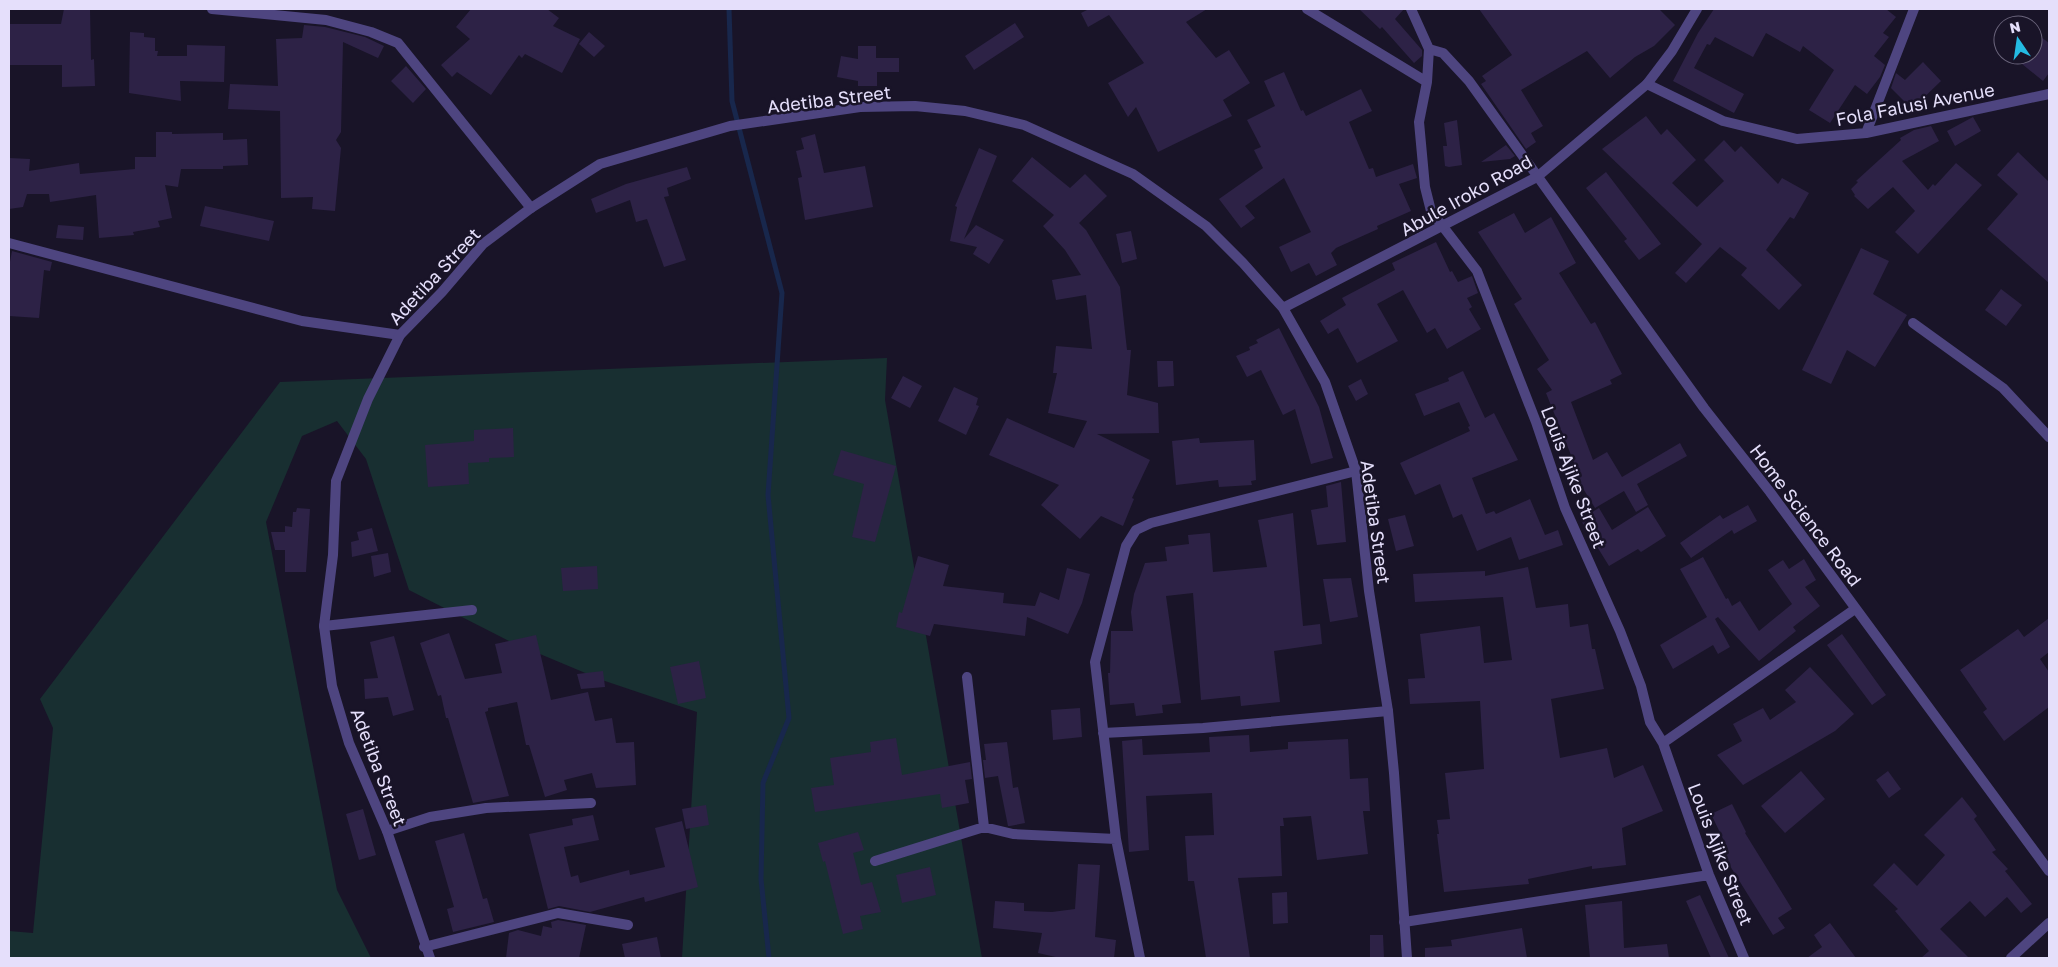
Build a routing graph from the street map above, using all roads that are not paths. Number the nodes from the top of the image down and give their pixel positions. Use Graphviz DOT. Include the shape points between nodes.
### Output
graph roads {
  1 [pos="212,9"];
  2 [pos="1307,9"];
  3 [pos="1411,9"];
  4 [pos="1696,9"];
  5 [pos="1914,9"];
  6 [pos="1429,49"];
  7 [pos="1427,82"];
  8 [pos="1647,84"];
  9 [pos="2049,94"];
  10 [pos="1866,133"];
  11 [pos="1538,177"];
  12 [pos="531,208"];
  13 [pos="1443,227"];
  14 [pos="9,243"];
  15 [pos="1283,308"];
  16 [pos="1913,323"];
  17 [pos="400,335"];
  18 [pos="2049,437"];
  19 [pos="1356,470"];
  20 [pos="1855,609"];
  21 [pos="472,610"];
  22 [pos="324,626"];
  23 [pos="967,677"];
  24 [pos="1388,711"];
  25 [pos="1103,733"];
  26 [pos="1663,743"];
  27 [pos="592,803"];
  28 [pos="984,827"];
  29 [pos="387,832"];
  30 [pos="1116,839"];
  31 [pos="875,861"];
  32 [pos="2049,871"];
  33 [pos="1709,875"];
  34 [pos="1404,922"];
  35 [pos="2049,923"];
  36 [pos="628,925"];
  37 [pos="424,946"];
  38 [pos="430,958"];
  39 [pos="1140,958"];
  40 [pos="1407,958"];
  41 [pos="1744,958"];
  42 [pos="2010,958"];
  1 -- 12 [label="street" via="326,20 398,43"];
  2 -- 7 [label="street"];
  3 -- 6 [label="street, Louis Ajike Street"];
  4 -- 8 [label="street, Abule Iroko Road" via="1672,51"];
  5 -- 10 [label="street"];
  6 -- 7 [label="street, Louis Ajike Street"];
  6 -- 11 [label="street, Home Science Road" via="1443,53 1469,80"];
  7 -- 13 [label="street, Louis Ajike Street" via="1419,122 1425,188 1431,211"];
  8 -- 10 [label="street, Fola Falusi Avenue" via="1723,121 1756,130 1797,139"];
  8 -- 11 [label="street, Abule Iroko Road"];
  9 -- 10 [label="street, Fola Falusi Avenue"];
  11 -- 13 [label="street, Abule Iroko Road"];
  11 -- 20 [label="street, Home Science Road" via="1704,408"];
  12 -- 15 [label="street, Adetiba Street" via="600,164 730,126 860,107 915,106 966,111 1024,125 1133,174 1206,226"];
  12 -- 17 [label="street, Adetiba Street" via="483,244"];
  13 -- 15 [label="street, Abule Iroko Road"];
  13 -- 26 [label="street, Louis Ajike Street" via="1477,271 1536,422 1565,508 1620,631 1641,686 1650,722"];
  14 -- 17 [label="street" via="302,321"];
  15 -- 19 [label="street, Adetiba Street" via="1325,382"];
  16 -- 18 [label="street" via="2003,388"];
  17 -- 22 [label="street, Adetiba Street" via="368,399 336,481 333,555"];
  19 -- 24 [label="street, Adetiba Street" via="1369,591"];
  19 -- 25 [label="street" via="1151,523 1136,530 1126,546 1096,662"];
  20 -- 26 [label="street"];
  20 -- 32 [label="street, Home Science Road"];
  21 -- 22 [label="street"];
  22 -- 29 [label="street, Adetiba Street" via="332,686 349,743"];
  23 -- 28 [label="street"];
  24 -- 25 [label="street" via="1203,728"];
  24 -- 34 [label="street, Adetiba Street"];
  25 -- 30 [label="street"];
  26 -- 33 [label="street, Louis Ajike Street"];
  27 -- 29 [label="street" via="486,808 430,817"];
  28 -- 30 [label="street" via="1013,834"];
  28 -- 31 [label="street"];
  29 -- 37 [label="street, Adetiba Street"];
  30 -- 39 [label="street"];
  33 -- 34 [label="street"];
  33 -- 41 [label="street, Louis Ajike Street"];
  34 -- 40 [label="street, Adetiba Street"];
  35 -- 42 [label="street"];
  36 -- 37 [label="street" via="558,913"];
  37 -- 38 [label="street, Adetiba Street"];
}
